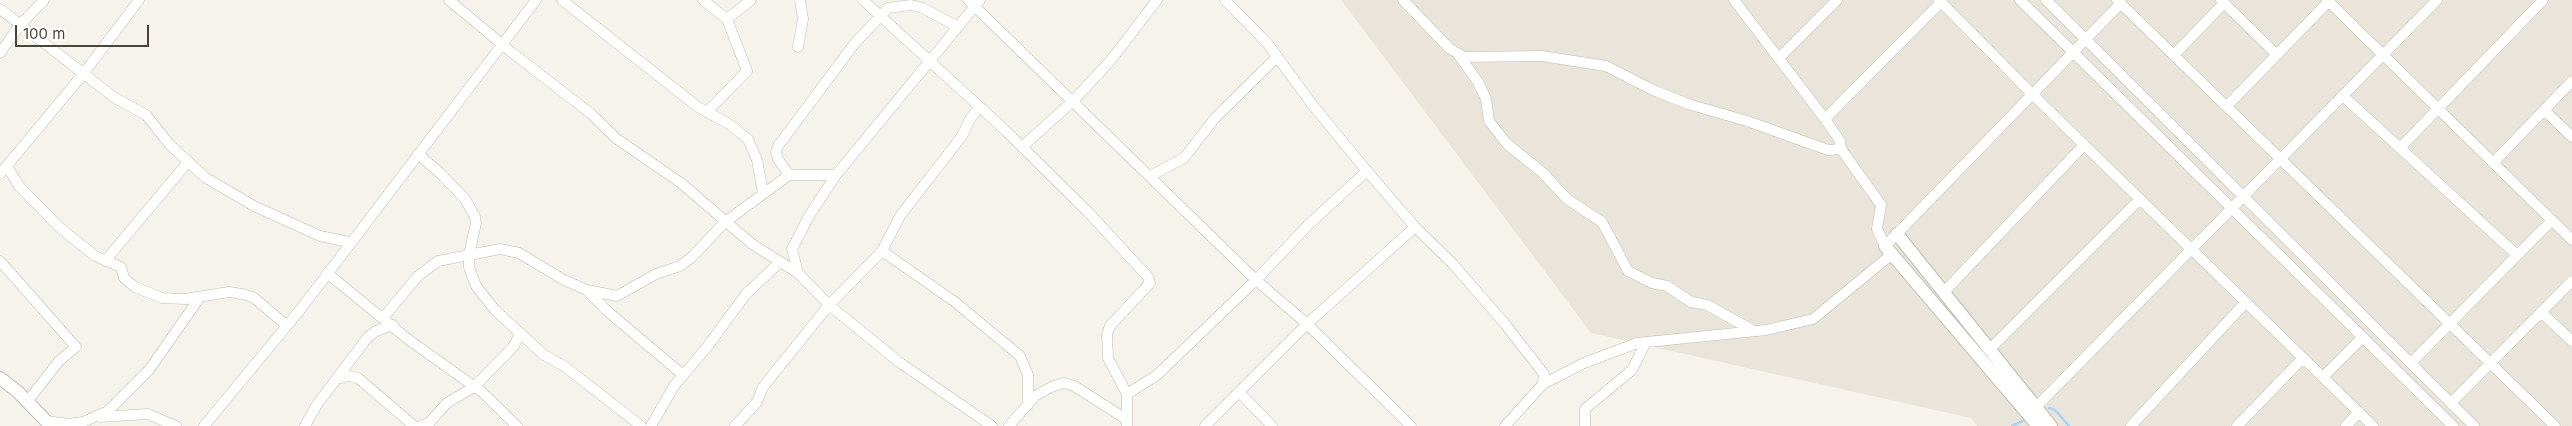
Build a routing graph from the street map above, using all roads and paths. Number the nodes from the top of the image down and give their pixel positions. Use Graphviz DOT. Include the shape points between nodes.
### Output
graph roads {
  1 [pos="44,0"];
  2 [pos="139,0"];
  3 [pos="449,0"];
  4 [pos="562,0"];
  5 [pos="703,0"];
  6 [pos="750,0"];
  7 [pos="800,0"];
  8 [pos="864,0"];
  9 [pos="1157,0"];
  10 [pos="1225,0"];
  11 [pos="1403,0"];
  12 [pos="1734,0"];
  13 [pos="1837,0"];
  14 [pos="2020,0"];
  15 [pos="2046,0"];
  16 [pos="2329,0"];
  17 [pos="2437,0"];
  18 [pos="2543,0"];
  19 [pos="534,1"];
  20 [pos="1940,1"];
  21 [pos="2222,1"];
  22 [pos="974,2"];
  23 [pos="2119,2"];
  24 [pos="0,9"];
  25 [pos="881,14"];
  26 [pos="727,19"];
  27 [pos="20,25"];
  28 [pos="958,27"];
  29 [pos="2086,40"];
  30 [pos="501,44"];
  31 [pos="798,47"];
  32 [pos="2074,52"];
  33 [pos="0,53"];
  34 [pos="1458,53"];
  35 [pos="2174,55"];
  36 [pos="2277,55"];
  37 [pos="2383,55"];
  38 [pos="1277,57"];
  39 [pos="1778,58"];
  40 [pos="930,61"];
  41 [pos="84,73"];
  42 [pos="2572,81"];
  43 [pos="2033,95"];
  44 [pos="2343,96"];
  45 [pos="1073,101"];
  46 [pos="2227,106"];
  47 [pos="979,107"];
  48 [pos="2438,109"];
  49 [pos="2544,110"];
  50 [pos="707,112"];
  51 [pos="1825,118"];
  52 [pos="2572,137"];
  53 [pos="2084,145"];
  54 [pos="1022,147"];
  55 [pos="2401,147"];
  56 [pos="1841,149"];
  57 [pos="418,154"];
  58 [pos="2281,159"];
  59 [pos="188,162"];
  60 [pos="2493,163"];
  61 [pos="7,166"];
  62 [pos="1367,171"];
  63 [pos="0,174"];
  64 [pos="789,175"];
  65 [pos="836,175"];
  66 [pos="1150,176"];
  67 [pos="763,192"];
  68 [pos="2244,197"];
  69 [pos="2140,199"];
  70 [pos="2233,208"];
  71 [pos="2552,220"];
  72 [pos="725,222"];
  73 [pos="1415,227"];
  74 [pos="1897,234"];
  75 [pos="2572,240"];
  76 [pos="349,242"];
  77 [pos="1889,250"];
  78 [pos="2192,250"];
  79 [pos="882,251"];
  80 [pos="469,255"];
  81 [pos="2517,256"];
  82 [pos="0,261"];
  83 [pos="105,261"];
  84 [pos="779,263"];
  85 [pos="327,273"];
  86 [pos="798,273"];
  87 [pos="1256,280"];
  88 [pos="2572,281"];
  89 [pos="588,290"];
  90 [pos="1944,292"];
  91 [pos="200,297"];
  92 [pos="2246,302"];
  93 [pos="829,305"];
  94 [pos="2541,312"];
  95 [pos="383,318"];
  96 [pos="2450,323"];
  97 [pos="1307,324"];
  98 [pos="286,325"];
  99 [pos="393,325"];
  100 [pos="1754,331"];
  101 [pos="520,334"];
  102 [pos="2363,337"];
  103 [pos="1646,342"];
  104 [pos="2572,342"];
  105 [pos="1990,349"];
  106 [pos="2304,358"];
  107 [pos="2410,362"];
  108 [pos="2491,364"];
  109 [pos="683,375"];
  110 [pos="2324,377"];
  111 [pos="0,378"];
  112 [pos="337,379"];
  113 [pos="1543,384"];
  114 [pos="474,387"];
  115 [pos="1240,393"];
  116 [pos="1127,394"];
  117 [pos="28,402"];
  118 [pos="2451,403"];
  119 [pos="1028,405"];
  120 [pos="2036,407"];
  121 [pos="2359,412"];
  122 [pos="97,418"];
  123 [pos="49,423"];
  124 [pos="1127,423"];
  125 [pos="176,426"];
  126 [pos="204,426"];
  127 [pos="305,426"];
  128 [pos="414,426"];
  129 [pos="421,426"];
  130 [pos="517,426"];
  131 [pos="641,426"];
  132 [pos="651,426"];
  133 [pos="735,426"];
  134 [pos="992,426"];
  135 [pos="1009,426"];
  136 [pos="1205,426"];
  137 [pos="1272,426"];
  138 [pos="1411,426"];
  139 [pos="1505,426"];
  140 [pos="1585,426"];
  141 [pos="2038,426"];
  142 [pos="2051,426"];
  143 [pos="2131,426"];
  144 [pos="2237,426"];
  145 [pos="2346,426"];
  146 [pos="2373,426"];
  147 [pos="2453,426"];
  148 [pos="2474,426"];
  149 [pos="2555,426"];
  1 -- 27 [label="street"];
  2 -- 41 [label="street"];
  3 -- 30 [label="street"];
  4 -- 50 [label="street"];
  5 -- 26 [label="street"];
  6 -- 26 [label="street"];
  7 -- 31 [label="street" via="803,20"];
  8 -- 25 [label="street"];
  9 -- 45 [label="street" via="1111,60"];
  10 -- 38 [label="street"];
  11 -- 34 [label="street" via="1449,48"];
  12 -- 39 [label="street"];
  13 -- 39 [label="street"];
  14 -- 32 [label="street"];
  15 -- 29 [label="street"];
  16 -- 36 [label="street"];
  16 -- 37 [label="street"];
  17 -- 37 [label="street"];
  18 -- 48 [label="street"];
  19 -- 30 [label="street"];
  20 -- 43 [label="street"];
  20 -- 51 [label="street"];
  21 -- 35 [label="street"];
  21 -- 36 [label="street"];
  22 -- 28 [label="street"];
  22 -- 45 [label="street"];
  23 -- 29 [label="street"];
  23 -- 35 [label="street"];
  24 -- 27 [label="street"];
  25 -- 28 [label="street" via="888,8 911,5"];
  25 -- 40 [label="street"];
  25 -- 64 [label="street" via="855,43 778,146 778,158"];
  26 -- 50 [label="street" via="747,71"];
  27 -- 33 [label="street"];
  27 -- 41 [label="street"];
  28 -- 40 [label="street"];
  29 -- 32 [label="street"];
  29 -- 68 [label="street"];
  30 -- 57 [label="street"];
  30 -- 72 [label="street" via="590,113 617,139 681,182"];
  32 -- 43 [label="street"];
  32 -- 70 [label="street"];
  34 -- 56 [label="street" via="1476,58 1542,56 1606,66 1688,104 1828,150"];
  34 -- 100 [label="street" via="1478,82 1486,99 1490,121 1496,129 1567,199 1602,222 1628,271 1652,283 1667,286 1691,302 1707,305"];
  35 -- 46 [label="street"];
  36 -- 46 [label="street"];
  37 -- 44 [label="street"];
  37 -- 48 [label="street"];
  38 -- 62 [label="street"];
  38 -- 66 [label="street" via="1215,118 1184,158"];
  39 -- 51 [label="street"];
  40 -- 47 [label="street"];
  40 -- 65 [label="street"];
  41 -- 59 [label="street" via="115,98 146,116"];
  41 -- 61 [label="street"];
  42 -- 49 [label="street"];
  43 -- 53 [label="street"];
  43 -- 74 [label="street"];
  44 -- 55 [label="street"];
  44 -- 58 [label="street"];
  45 -- 54 [label="street"];
  45 -- 66 [label="street"];
  46 -- 58 [label="street"];
  47 -- 54 [label="street"];
  47 -- 79 [label="street" via="962,136 900,216"];
  48 -- 55 [label="street"];
  48 -- 60 [label="street"];
  49 -- 52 [label="street"];
  49 -- 60 [label="street"];
  50 -- 67 [label="street" via="748,139"];
  51 -- 56 [label="street" via="1840,141"];
  53 -- 69 [label="street"];
  53 -- 90 [label="street"];
  54 -- 116 [label="street" via="1148,277 1150,283 1110,326 1107,334 1108,358"];
  55 -- 81 [label="street"];
  56 -- 77 [label="street" via="1881,204 1877,229"];
  57 -- 76 [label="street"];
  57 -- 80 [label="street" via="465,199 475,217"];
  58 -- 68 [label="street"];
  58 -- 96 [label="street"];
  59 -- 76 [label="street" via="206,178 254,206 326,238"];
  59 -- 83 [label="street"];
  60 -- 71 [label="street"];
  61 -- 63 [label="street"];
  61 -- 83 [label="street" via="19,186 59,227"];
  62 -- 73 [label="street"];
  62 -- 87 [label="street" via="1308,225"];
  64 -- 65 [label="street"];
  64 -- 67 [label="street"];
  65 -- 86 [label="street" via="792,249"];
  66 -- 87 [label="street"];
  67 -- 72 [label="street"];
  68 -- 70 [label="street"];
  68 -- 107 [label="street"];
  69 -- 78 [label="street"];
  69 -- 105 [label="street"];
  70 -- 78 [label="street"];
  70 -- 102 [label="street"];
  71 -- 75 [label="street"];
  71 -- 81 [label="street"];
  72 -- 84 [label="street"];
  72 -- 89 [label="street" via="680,266 656,274 617,296"];
  73 -- 97 [label="street"];
  73 -- 113 [label="street" via="1453,264 1505,324 1544,374"];
  74 -- 77 [label="street"];
  74 -- 90 [label="street"];
  76 -- 85 [label="street"];
  77 -- 100 [label="street" via="1813,319"];
  77 -- 141 [label="street"];
  78 -- 92 [label="street"];
  78 -- 120 [label="street"];
  79 -- 93 [label="street"];
  79 -- 119 [label="street" via="955,302 1020,356 1028,375"];
  80 -- 89 [label="street" via="510,250"];
  80 -- 95 [label="street" via="438,261 418,276"];
  80 -- 101 [label="street" via="469,267 476,286"];
  81 -- 96 [label="street"];
  82 -- 117 [label="street" via="76,347 60,361"];
  83 -- 91 [label="street" via="120,267 124,278 150,294 162,298"];
  84 -- 86 [label="street"];
  84 -- 109 [label="street" via="746,294 708,347"];
  85 -- 95 [label="street"];
  85 -- 98 [label="street"];
  86 -- 93 [label="street"];
  87 -- 97 [label="street"];
  87 -- 116 [label="street" via="1157,375"];
  88 -- 94 [label="street"];
  89 -- 109 [label="street" via="606,310"];
  90 -- 105 [label="street"];
  91 -- 98 [label="street" via="229,292 253,298"];
  91 -- 122 [label="street" via="136,385"];
  92 -- 106 [label="street"];
  92 -- 143 [label="street"];
  93 -- 133 [label="street" via="763,386 757,402"];
  93 -- 134 [label="street" via="899,362"];
  94 -- 104 [label="street"];
  94 -- 108 [label="street"];
  95 -- 99 [label="street"];
  96 -- 107 [label="street"];
  96 -- 108 [label="street"];
  97 -- 115 [label="street"];
  97 -- 138 [label="street"];
  98 -- 126 [label="street" via="239,387"];
  99 -- 112 [label="street" via="368,337"];
  99 -- 114 [label="street"];
  100 -- 103 [label="street"];
  101 -- 114 [label="street" via="513,347"];
  101 -- 131 [label="street"];
  102 -- 110 [label="street"];
  102 -- 147 [label="street"];
  103 -- 113 [label="street" via="1584,362"];
  103 -- 140 [label="street" via="1632,370 1585,408"];
  105 -- 120 [label="street"];
  106 -- 110 [label="street"];
  106 -- 144 [label="street"];
  107 -- 118 [label="street"];
  108 -- 118 [label="street"];
  108 -- 149 [label="street"];
  109 -- 132 [label="street"];
  110 -- 121 [label="street"];
  111 -- 117 [label="street"];
  112 -- 127 [label="street"];
  112 -- 128 [label="street" via="358,378"];
  113 -- 139 [label="street"];
  114 -- 129 [label="street"];
  114 -- 130 [label="street"];
  115 -- 136 [label="street"];
  115 -- 137 [label="street"];
  116 -- 124 [label="street"];
  117 -- 123 [label="street"];
  118 -- 148 [label="street"];
  119 -- 124 [label="street" via="1043,392 1064,383 1074,386"];
  119 -- 135 [label="street"];
  120 -- 142 [label="street"];
  121 -- 145 [label="street"];
  121 -- 146 [label="street"];
  122 -- 123 [label="street" via="70,424"];
  122 -- 125 [label="street" via="148,414"];
}
